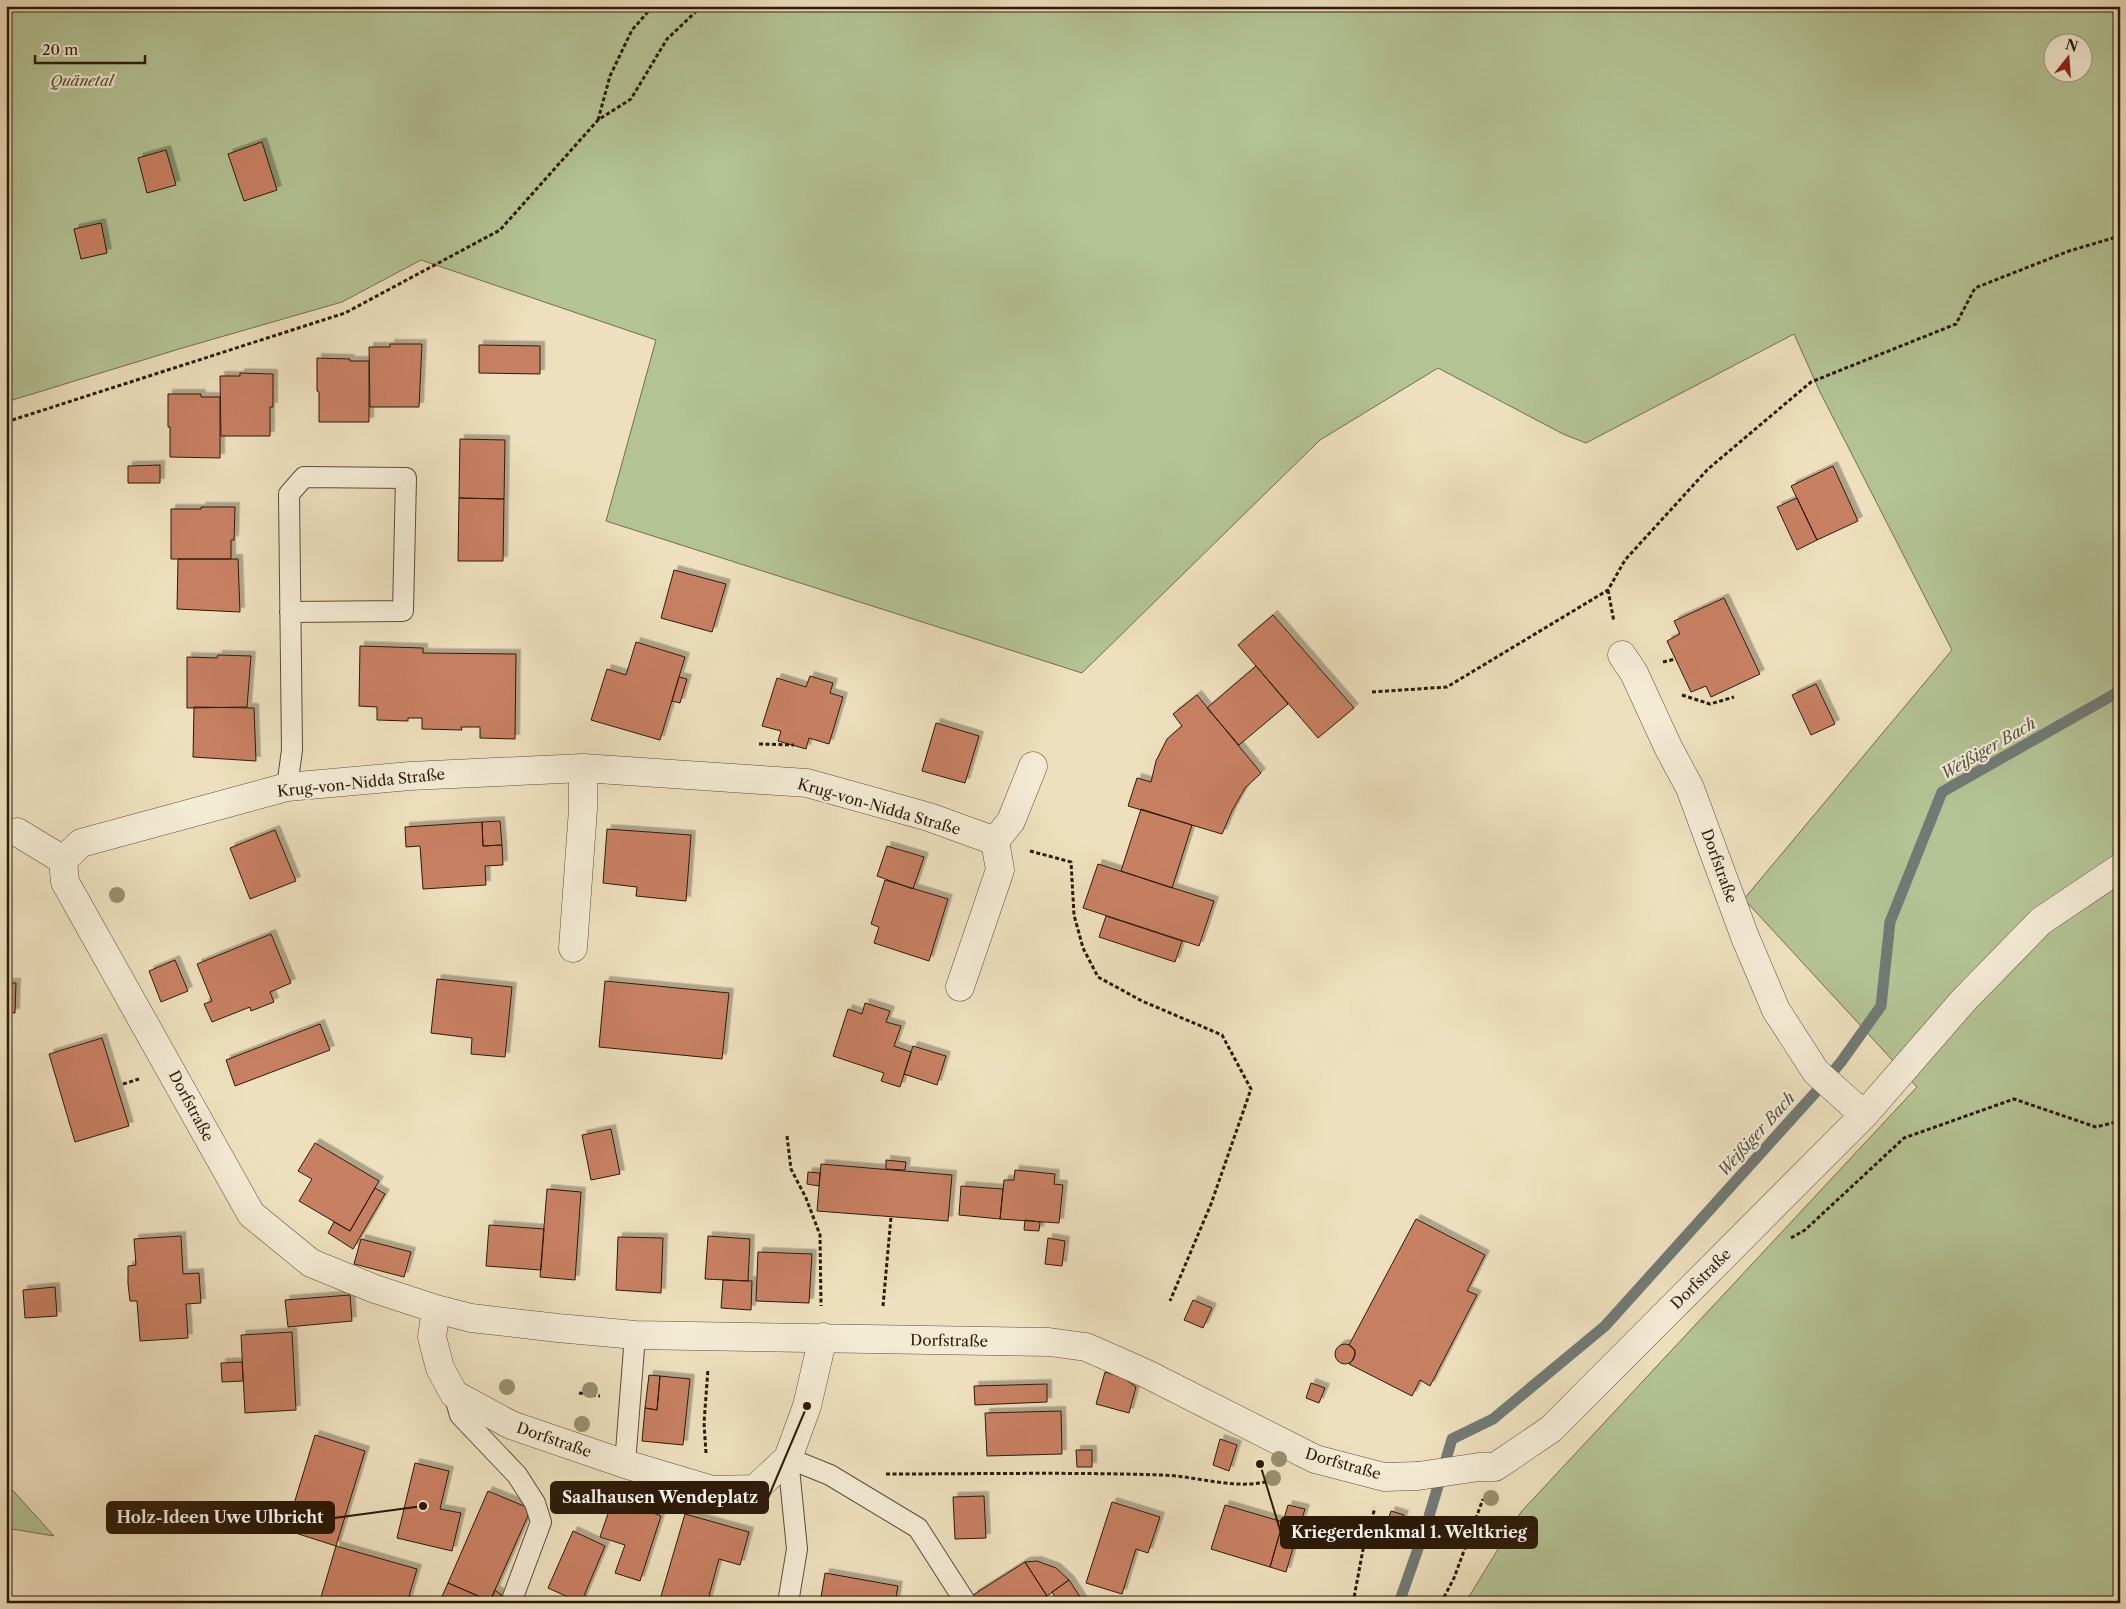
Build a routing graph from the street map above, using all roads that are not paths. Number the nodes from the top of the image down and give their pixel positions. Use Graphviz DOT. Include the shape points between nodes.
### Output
graph roads {
  1 [pos="290,612"];
  2 [pos="1622,654"];
  3 [pos="1033,766"];
  4 [pos="583,768"];
  5 [pos="287,787"];
  6 [pos="17,832"];
  7 [pos="995,841"];
  8 [pos="63,860"];
  9 [pos="2120,868"];
  10 [pos="573,948"];
  11 [pos="960,987"];
  12 [pos="1864,1116"];
  13 [pos="436,1309"];
  14 [pos="635,1335"];
  15 [pos="823,1337"];
  16 [pos="454,1394"];
  17 [pos="788,1458"];
  18 [pos="624,1464"];
  19 [pos="513,1598"];
  20 [pos="788,1603"];
  21 [pos="966,1603"];
  1 -- 1 [label="lane" via="289,494 304,477 406,478 403,611"];
  1 -- 5 [label="lane" via="292,750"];
  2 -- 12 [label="street, Dorfstraße" via="1690,788 1776,1010 1826,1079"];
  3 -- 7 [label="street" via="1011,822"];
  4 -- 5 [label="street, Krug-von-Nidda Straße" via="410,776"];
  4 -- 7 [label="street, Krug-von-Nidda Straße" via="807,784 929,817"];
  4 -- 10 [label="street"];
  5 -- 8 [label="street, Krug-von-Nidda Straße" via="81,843"];
  6 -- 8 [label="street"];
  7 -- 11 [label="street" via="1000,870"];
  8 -- 13 [label="street, Dorfstraße" via="65,882 251,1214 311,1263 375,1290"];
  9 -- 12 [label="street, Dorfstraße" via="2041,921 1963,1001"];
  12 -- 15 [label="street, Dorfstraße" via="1551,1429 1487,1467 1384,1477 1315,1459 1145,1373 1086,1347 1049,1342"];
  13 -- 14 [label="street, Dorfstraße" via="472,1318"];
  13 -- 16 [label="street" via="432,1338 440,1368"];
  14 -- 15 [label="street, Dorfstraße"];
  14 -- 18 [label="lane"];
  15 -- 17 [label="street, Dorfstraße" via="807,1406"];
  16 -- 18 [label="street, Dorfstraße" via="511,1425"];
  16 -- 19 [label="lane" via="460,1415 517,1475 535,1503 541,1522"];
  17 -- 18 [label="street, Dorfstraße" via="756,1490 712,1490"];
  17 -- 20 [label="lane" via="797,1549"];
  17 -- 21 [label="lane" via="830,1475 918,1528"];
}
